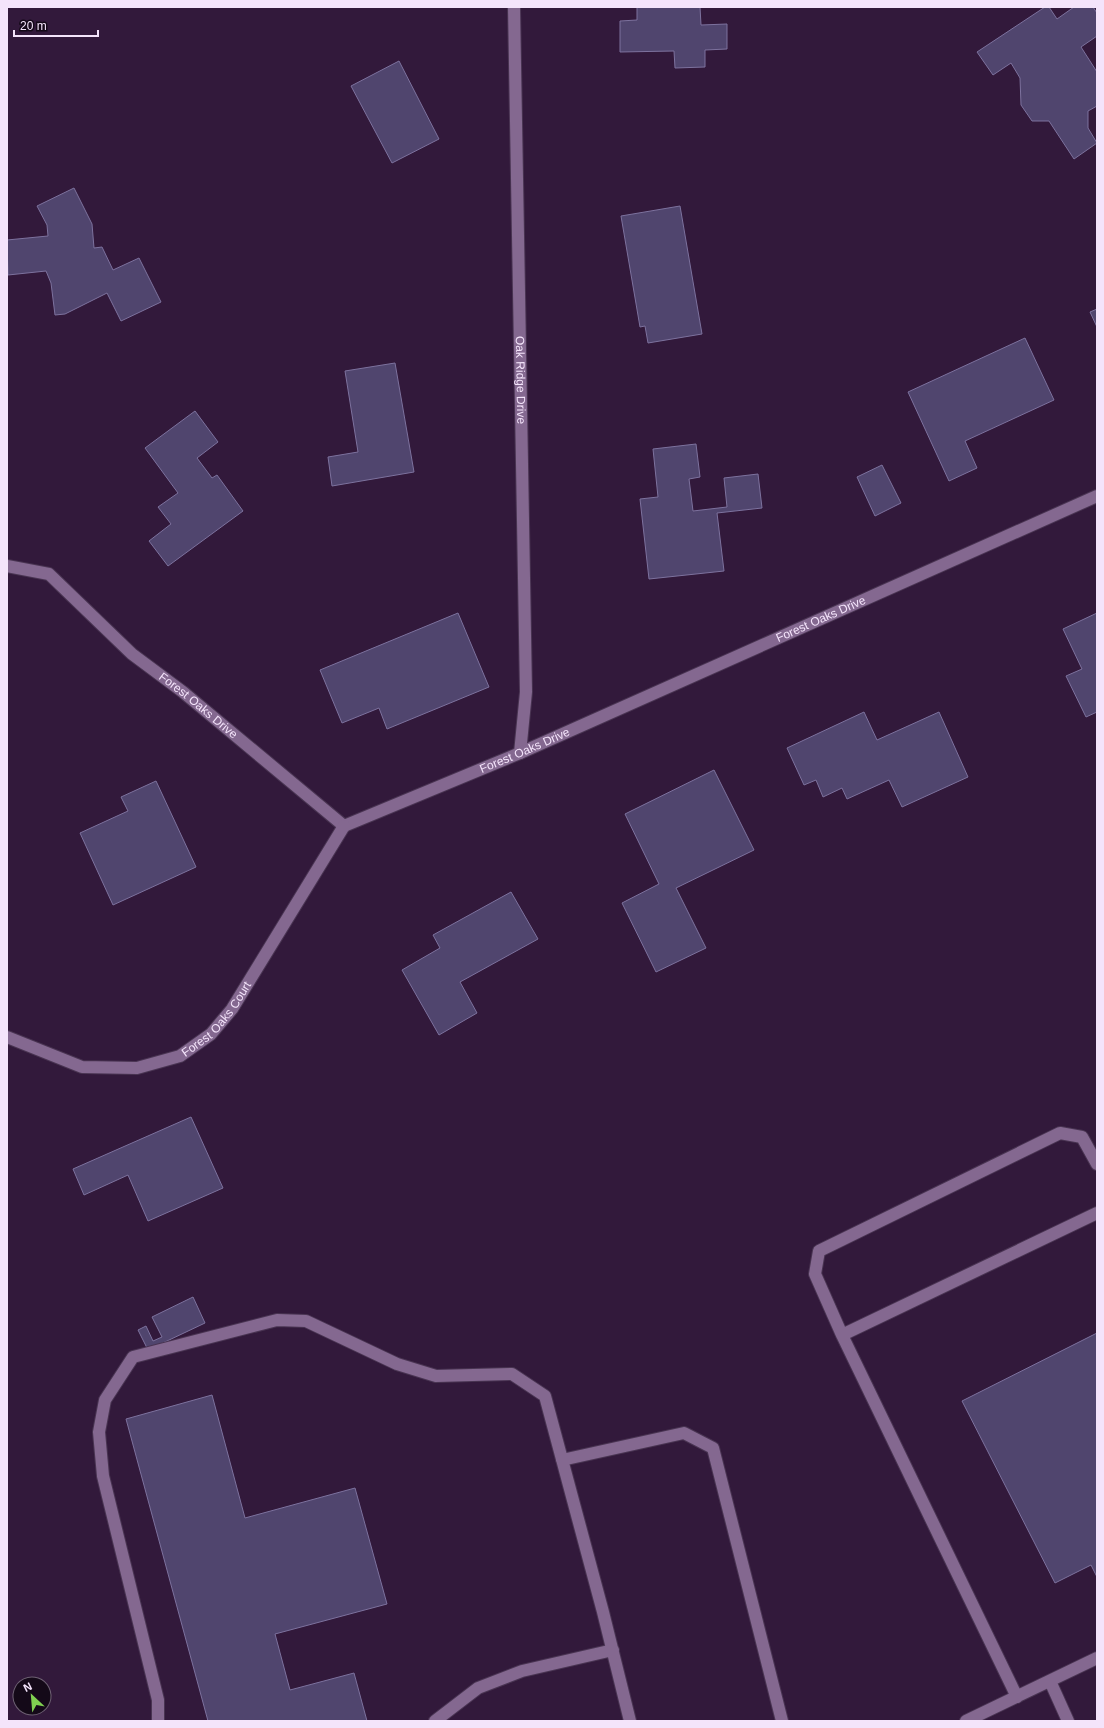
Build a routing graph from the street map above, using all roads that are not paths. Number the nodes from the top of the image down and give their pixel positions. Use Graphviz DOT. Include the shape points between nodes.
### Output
graph roads {
  1 [pos="514,7"];
  2 [pos="1097,496"];
  3 [pos="7,566"];
  4 [pos="520,753"];
  5 [pos="344,826"];
  6 [pos="7,1037"];
  7 [pos="1097,1164"];
  8 [pos="1097,1213"];
  9 [pos="842,1335"];
  10 [pos="562,1460"];
  11 [pos="613,1650"];
  12 [pos="1097,1658"];
  13 [pos="1050,1681"];
  14 [pos="1017,1697"];
  15 [pos="158,1721"];
  16 [pos="436,1721"];
  17 [pos="630,1721"];
  18 [pos="782,1721"];
  19 [pos="966,1721"];
  20 [pos="1068,1721"];
  1 -- 4 [label="street, Oak Ridge Drive" via="526,692"];
  2 -- 4 [label="street, Forest Oaks Drive"];
  3 -- 5 [label="street, Forest Oaks Drive" via="49,574 132,654 183,692"];
  4 -- 5 [label="street, Forest Oaks Drive"];
  5 -- 6 [label="street, Forest Oaks Court" via="232,1009 211,1034 180,1056 137,1068 82,1067"];
  7 -- 9 [label="street" via="1082,1137 1060,1133 818,1251 815,1274"];
  8 -- 9 [label="street"];
  9 -- 14 [label="street"];
  10 -- 11 [label="street"];
  10 -- 15 [label="street" via="545,1396 512,1374 436,1376 397,1364 306,1321 277,1320 133,1357 105,1400 99,1432 103,1476 158,1700"];
  10 -- 18 [label="street" via="684,1433 713,1448"];
  11 -- 16 [label="street" via="522,1671 485,1685"];
  11 -- 17 [label="street"];
  12 -- 13 [label="street"];
  13 -- 14 [label="street"];
  13 -- 20 [label="street"];
  14 -- 19 [label="street"];
}
